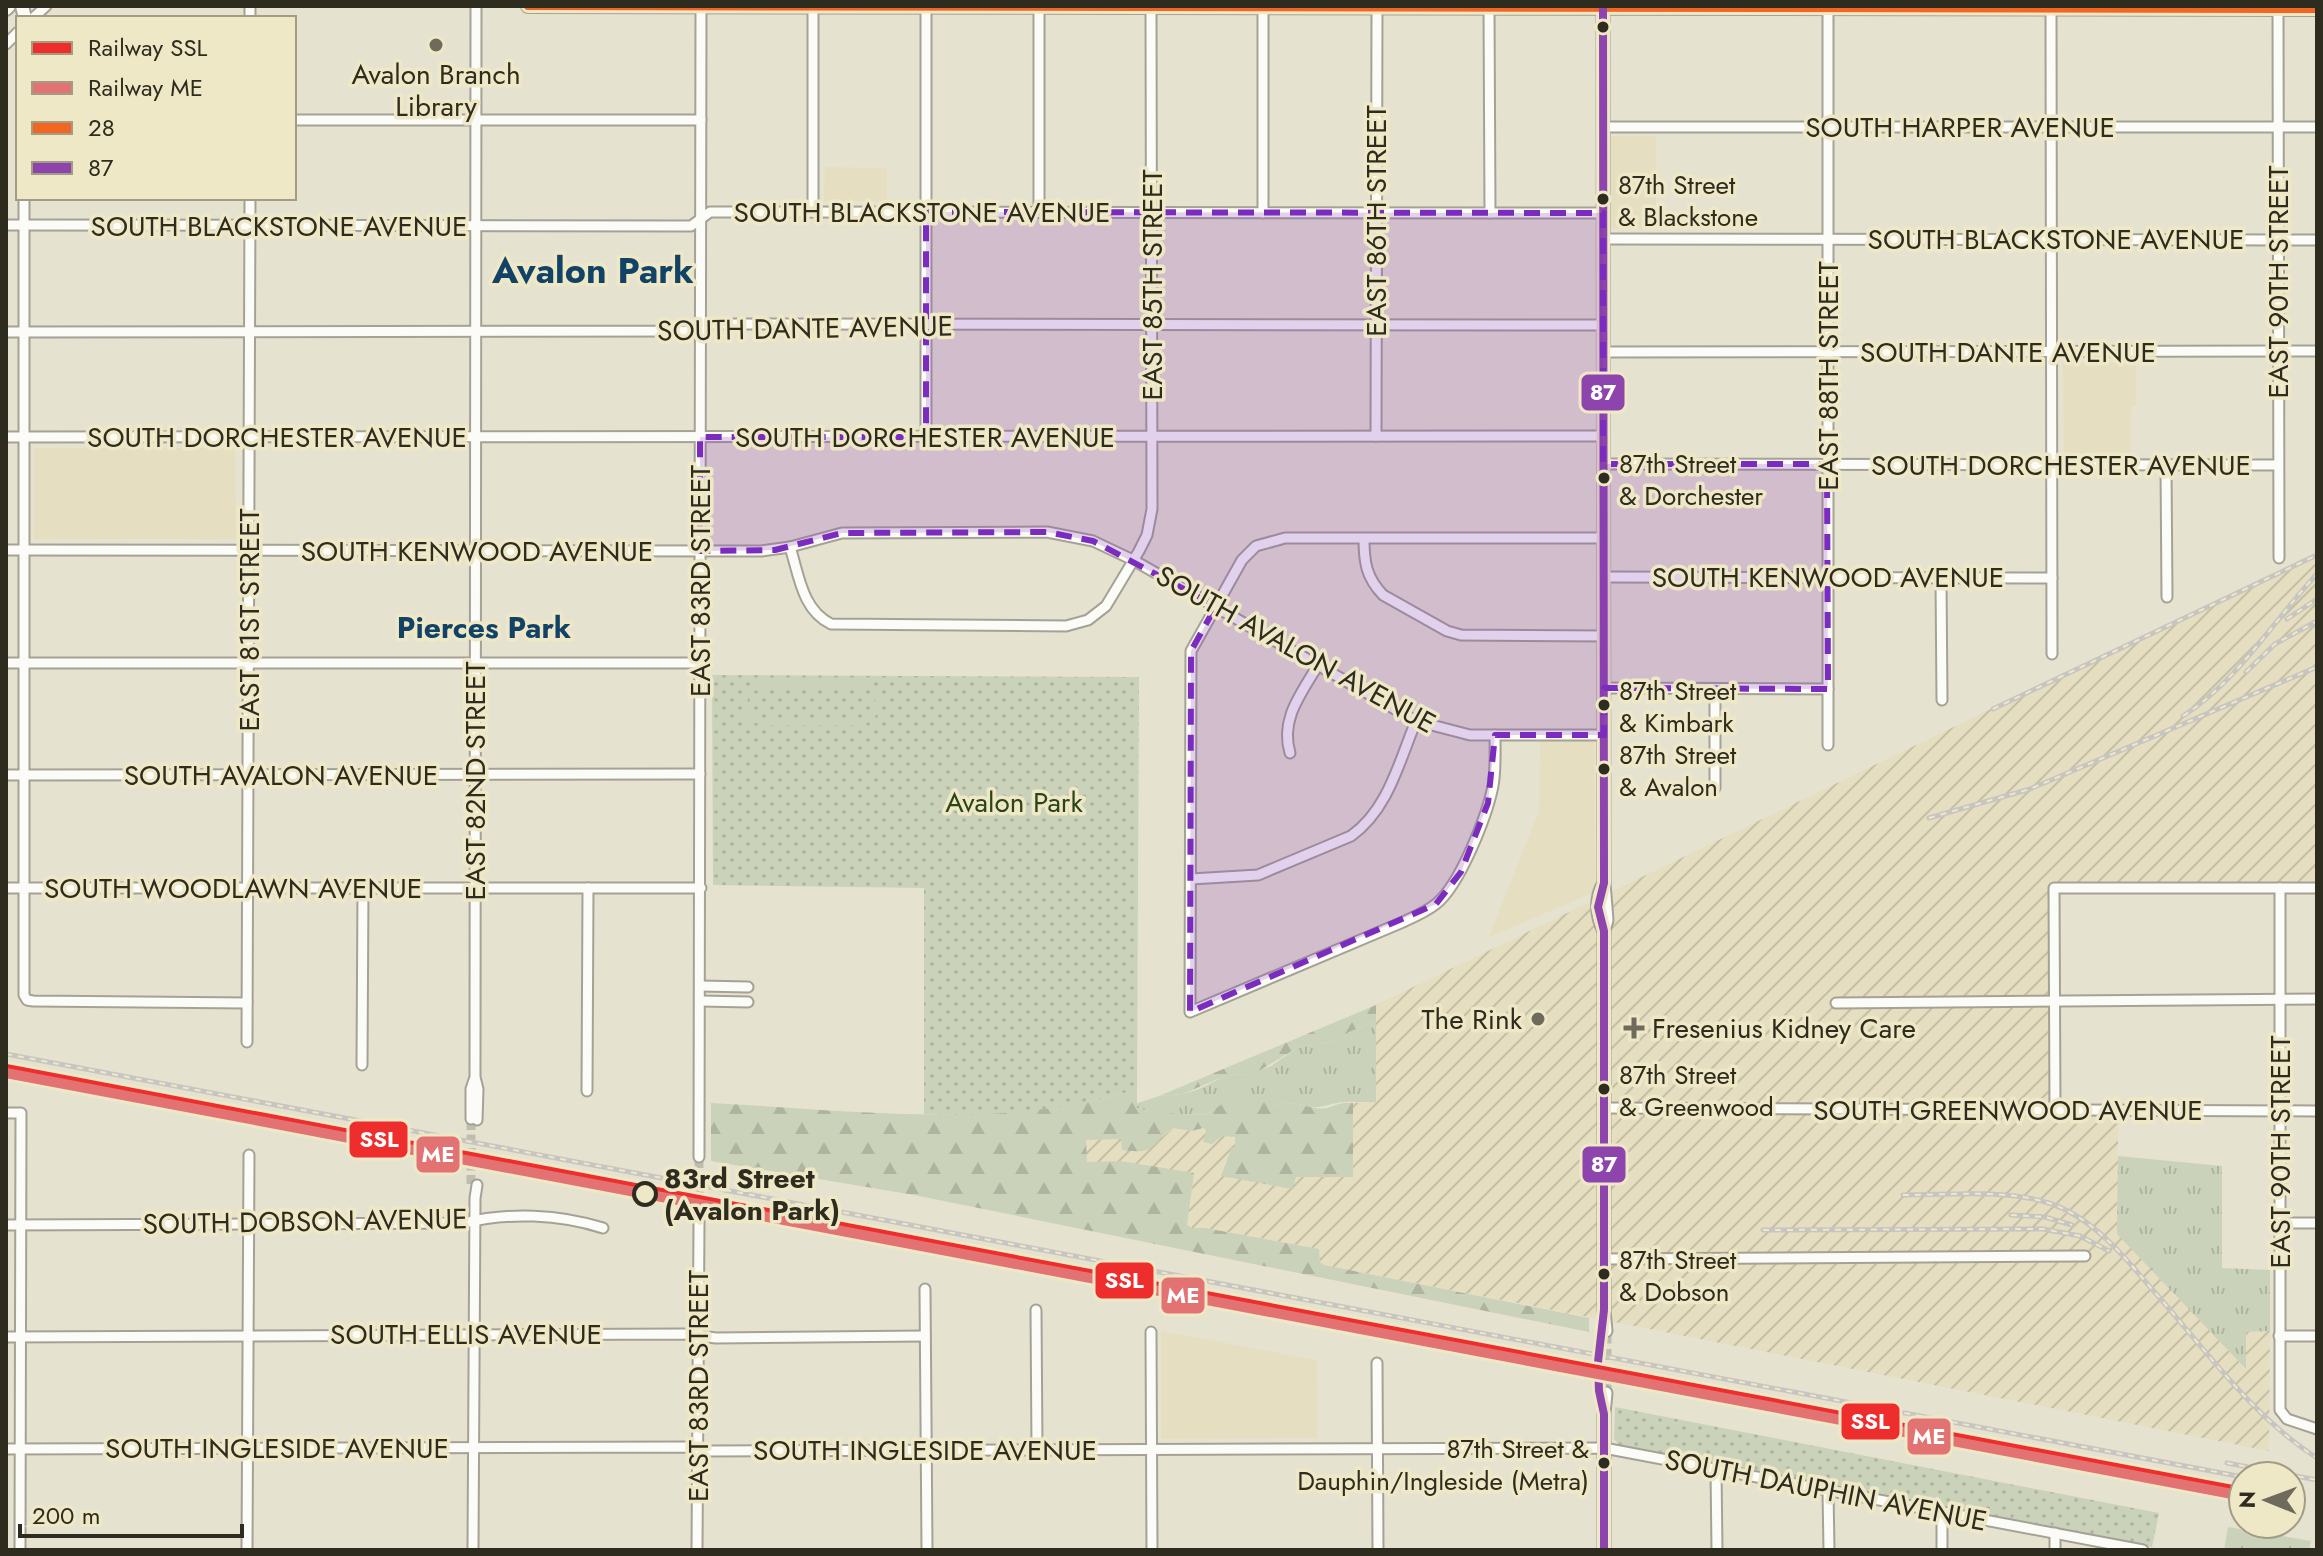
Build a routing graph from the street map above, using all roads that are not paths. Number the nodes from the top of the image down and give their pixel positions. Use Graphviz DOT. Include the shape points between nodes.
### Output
graph roads {
  1 [pos="476,6"];
  2 [pos="528,6"];
  3 [pos="1151,6"];
  4 [pos="1555,6"];
  5 [pos="1603,6"];
  6 [pos="635,7"];
  7 [pos="701,7"];
  8 [pos="813,7"];
  9 [pos="926,7"];
  10 [pos="1039,7"];
  11 [pos="1263,7"];
  12 [pos="1377,7"];
  13 [pos="1489,7"];
  14 [pos="1828,7"];
  15 [pos="2051,7"];
  16 [pos="2278,8"];
  17 [pos="2317,9"];
  18 [pos="296,120"];
  19 [pos="476,120"];
  20 [pos="701,120"];
  21 [pos="1603,127"];
  22 [pos="1827,127"];
  23 [pos="2051,127"];
  24 [pos="2278,127"];
  25 [pos="2317,127"];
  26 [pos="24,200"];
  27 [pos="250,200"];
  28 [pos="813,212"];
  29 [pos="926,212"];
  30 [pos="1039,212"];
  31 [pos="1152,213"];
  32 [pos="1263,213"];
  33 [pos="1377,213"];
  34 [pos="1490,213"];
  35 [pos="1603,213"];
  36 [pos="701,219"];
  37 [pos="6,225"];
  38 [pos="24,225"];
  39 [pos="250,226"];
  40 [pos="476,226"];
  41 [pos="1603,239"];
  42 [pos="1828,239"];
  43 [pos="2051,239"];
  44 [pos="2278,240"];
  45 [pos="2317,240"];
  46 [pos="1376,324"];
  47 [pos="926,325"];
  48 [pos="1152,325"];
  49 [pos="1603,325"];
  50 [pos="700,328"];
  51 [pos="249,331"];
  52 [pos="476,331"];
  53 [pos="6,332"];
  54 [pos="24,332"];
  55 [pos="1828,351"];
  56 [pos="2278,351"];
  57 [pos="2317,351"];
  58 [pos="1603,352"];
  59 [pos="2051,352"];
  60 [pos="1152,436"];
  61 [pos="1376,436"];
  62 [pos="1603,436"];
  63 [pos="6,437"];
  64 [pos="24,437"];
  65 [pos="249,437"];
  66 [pos="476,437"];
  67 [pos="700,437"];
  68 [pos="926,437"];
  69 [pos="1603,464"];
  70 [pos="1827,464"];
  71 [pos="2052,465"];
  72 [pos="2278,465"];
  73 [pos="2166,466"];
  74 [pos="1604,538"];
  75 [pos="1364,539"];
  76 [pos="790,547"];
  77 [pos="6,550"];
  78 [pos="23,550"];
  79 [pos="475,550"];
  80 [pos="249,551"];
  81 [pos="700,551"];
  82 [pos="2279,558"];
  83 [pos="1133,560"];
  84 [pos="1604,577"];
  85 [pos="1828,578"];
  86 [pos="2052,578"];
  87 [pos="1941,579"];
  88 [pos="2167,597"];
  89 [pos="1216,606"];
  90 [pos="1604,636"];
  91 [pos="2052,654"];
  92 [pos="475,662"];
  93 [pos="6,663"];
  94 [pos="23,663"];
  95 [pos="248,663"];
  96 [pos="700,663"];
  97 [pos="1318,665"];
  98 [pos="1604,688"];
  99 [pos="1715,689"];
  100 [pos="1828,689"];
  101 [pos="1942,700"];
  102 [pos="1416,721"];
  103 [pos="1495,735"];
  104 [pos="1604,735"];
  105 [pos="1828,745"];
  106 [pos="1290,753"];
  107 [pos="475,774"];
  108 [pos="700,774"];
  109 [pos="6,775"];
  110 [pos="23,775"];
  111 [pos="248,775"];
  112 [pos="1715,788"];
  113 [pos="1191,879"];
  114 [pos="6,888"];
  115 [pos="22,888"];
  116 [pos="248,888"];
  117 [pos="363,888"];
  118 [pos="475,888"];
  119 [pos="588,888"];
  120 [pos="701,888"];
  121 [pos="2280,888"];
  122 [pos="2317,888"];
  123 [pos="701,986"];
  124 [pos="748,987"];
  125 [pos="2280,999"];
  126 [pos="2317,999"];
  127 [pos="2054,1000"];
  128 [pos="701,1001"];
  129 [pos="748,1002"];
  130 [pos="247,1003"];
  131 [pos="1836,1003"];
  132 [pos="247,1042"];
  133 [pos="362,1065"];
  134 [pos="587,1091"];
  135 [pos="1604,1108"];
  136 [pos="2055,1110"];
  137 [pos="2280,1110"];
  138 [pos="2317,1111"];
  139 [pos="6,1113"];
  140 [pos="474,1120"];
  141 [pos="249,1155"];
  142 [pos="699,1157"];
  143 [pos="474,1185"];
  144 [pos="475,1221"];
  145 [pos="699,1222"];
  146 [pos="247,1223"];
  147 [pos="2280,1223"];
  148 [pos="2317,1223"];
  149 [pos="6,1225"];
  150 [pos="21,1225"];
  151 [pos="603,1228"];
  152 [pos="2085,1256"];
  153 [pos="1604,1259"];
  154 [pos="925,1289"];
  155 [pos="1036,1310"];
  156 [pos="1603,1331"];
  157 [pos="1151,1332"];
  158 [pos="474,1334"];
  159 [pos="247,1335"];
  160 [pos="699,1336"];
  161 [pos="925,1336"];
  162 [pos="2279,1336"];
  163 [pos="2317,1336"];
  164 [pos="6,1337"];
  165 [pos="21,1337"];
  166 [pos="1377,1363"];
  167 [pos="1603,1393"];
  168 [pos="2317,1429"];
  169 [pos="473,1447"];
  170 [pos="247,1448"];
  171 [pos="1604,1448"];
  172 [pos="6,1449"];
  173 [pos="21,1449"];
  174 [pos="698,1449"];
  175 [pos="1377,1449"];
  176 [pos="926,1450"];
  177 [pos="1037,1450"];
  178 [pos="1151,1450"];
  179 [pos="1716,1470"];
  180 [pos="1828,1491"];
  181 [pos="1942,1512"];
  182 [pos="2055,1533"];
  183 [pos="20,1550"];
  184 [pos="247,1550"];
  185 [pos="473,1550"];
  186 [pos="697,1550"];
  187 [pos="927,1550"];
  188 [pos="1152,1550"];
  189 [pos="1378,1550"];
  190 [pos="1604,1550"];
  191 [pos="1717,1550"];
  192 [pos="1829,1550"];
  193 [pos="1942,1550"];
  194 [pos="2055,1550"];
  195 [pos="2143,1550"];
  1 -- 19 [label="street, EAST 82ND STREET"];
  2 -- 6 [label="highway"];
  3 -- 10 [label="highway"];
  3 -- 11 [label="highway"];
  3 -- 31 [label="street, EAST 85TH STREET"];
  4 -- 5 [label="highway"];
  4 -- 13 [label="highway"];
  5 -- 14 [label="highway"];
  5 -- 21 [label="main road"];
  6 -- 7 [label="highway"];
  7 -- 8 [label="highway"];
  7 -- 20 [label="street, EAST 83RD STREET"];
  8 -- 9 [label="highway"];
  8 -- 28 [label="street"];
  9 -- 10 [label="highway"];
  9 -- 29 [label="street"];
  10 -- 30 [label="street"];
  11 -- 12 [label="highway"];
  11 -- 32 [label="street"];
  12 -- 13 [label="highway"];
  12 -- 33 [label="street, EAST 86TH STREET"];
  13 -- 34 [label="street"];
  14 -- 15 [label="highway"];
  14 -- 22 [label="street, EAST 88TH STREET"];
  15 -- 16 [label="highway"];
  15 -- 23 [label="street"];
  16 -- 17 [label="highway"];
  16 -- 24 [label="street, EAST 90TH STREET"];
  18 -- 19 [label="street"];
  19 -- 20 [label="street"];
  19 -- 40 [label="street, EAST 82ND STREET"];
  20 -- 36 [label="street, EAST 83RD STREET"];
  21 -- 22 [label="street, SOUTH HARPER AVENUE"];
  21 -- 35 [label="main road"];
  22 -- 23 [label="street, SOUTH HARPER AVENUE"];
  22 -- 42 [label="street, EAST 88TH STREET"];
  23 -- 24 [label="street, SOUTH HARPER AVENUE"];
  23 -- 43 [label="street"];
  24 -- 25 [label="street, SOUTH HARPER AVENUE"];
  24 -- 44 [label="street, EAST 90TH STREET"];
  26 -- 38 [label="street"];
  27 -- 39 [label="street, EAST 81ST STREET"];
  28 -- 29 [label="street, SOUTH BLACKSTONE AVENUE"];
  28 -- 36 [label="street, SOUTH BLACKSTONE AVENUE" via="710,212"];
  29 -- 30 [label="street, SOUTH BLACKSTONE AVENUE"];
  29 -- 47 [label="street"];
  30 -- 31 [label="street, SOUTH BLACKSTONE AVENUE"];
  31 -- 32 [label="street, SOUTH BLACKSTONE AVENUE"];
  31 -- 48 [label="street, EAST 85TH STREET"];
  32 -- 33 [label="street, SOUTH BLACKSTONE AVENUE"];
  33 -- 34 [label="street, SOUTH BLACKSTONE AVENUE"];
  33 -- 46 [label="street, EAST 86TH STREET"];
  34 -- 35 [label="street, SOUTH BLACKSTONE AVENUE"];
  35 -- 41 [label="main road"];
  36 -- 40 [label="street, SOUTH BLACKSTONE AVENUE" via="691,226"];
  36 -- 50 [label="street, EAST 83RD STREET"];
  37 -- 38 [label="street, SOUTH BLACKSTONE AVENUE"];
  38 -- 39 [label="street, SOUTH BLACKSTONE AVENUE"];
  38 -- 54 [label="street"];
  39 -- 40 [label="street, SOUTH BLACKSTONE AVENUE"];
  39 -- 51 [label="street, EAST 81ST STREET"];
  40 -- 52 [label="street, EAST 82ND STREET"];
  41 -- 42 [label="street, SOUTH BLACKSTONE AVENUE"];
  41 -- 49 [label="main road"];
  42 -- 43 [label="street, SOUTH BLACKSTONE AVENUE"];
  42 -- 55 [label="street, EAST 88TH STREET"];
  43 -- 44 [label="street, SOUTH BLACKSTONE AVENUE"];
  43 -- 59 [label="street"];
  44 -- 45 [label="street, SOUTH BLACKSTONE AVENUE"];
  44 -- 56 [label="street, EAST 90TH STREET"];
  46 -- 48 [label="street, SOUTH DANTE AVENUE"];
  46 -- 49 [label="street, SOUTH DANTE AVENUE"];
  46 -- 61 [label="street, EAST 86TH STREET"];
  47 -- 48 [label="street, SOUTH DANTE AVENUE"];
  47 -- 50 [label="street, SOUTH DANTE AVENUE"];
  47 -- 68 [label="street"];
  48 -- 60 [label="street, EAST 85TH STREET"];
  49 -- 58 [label="main road"];
  50 -- 52 [label="street, SOUTH DANTE AVENUE"];
  50 -- 67 [label="street, EAST 83RD STREET"];
  51 -- 52 [label="street, SOUTH DANTE AVENUE"];
  51 -- 54 [label="street, SOUTH DANTE AVENUE"];
  51 -- 65 [label="street, EAST 81ST STREET"];
  52 -- 66 [label="street, EAST 82ND STREET"];
  53 -- 54 [label="street, SOUTH DANTE AVENUE"];
  54 -- 64 [label="street"];
  55 -- 58 [label="street, SOUTH DANTE AVENUE"];
  55 -- 59 [label="street, SOUTH DANTE AVENUE"];
  55 -- 70 [label="street, EAST 88TH STREET"];
  56 -- 57 [label="street, SOUTH DANTE AVENUE"];
  56 -- 59 [label="street, SOUTH DANTE AVENUE"];
  56 -- 72 [label="street, EAST 90TH STREET"];
  58 -- 62 [label="main road"];
  59 -- 71 [label="street"];
  60 -- 61 [label="street, SOUTH DORCHESTER AVENUE"];
  60 -- 68 [label="street, SOUTH DORCHESTER AVENUE"];
  60 -- 83 [label="street, EAST 85TH STREET" via="1152,509 1147,535"];
  61 -- 62 [label="street, SOUTH DORCHESTER AVENUE"];
  62 -- 69 [label="main road"];
  63 -- 64 [label="street, SOUTH DORCHESTER AVENUE"];
  64 -- 65 [label="street, SOUTH DORCHESTER AVENUE"];
  64 -- 78 [label="street"];
  65 -- 66 [label="street, SOUTH DORCHESTER AVENUE"];
  65 -- 80 [label="street, EAST 81ST STREET"];
  66 -- 67 [label="street, SOUTH DORCHESTER AVENUE"];
  66 -- 79 [label="street, EAST 82ND STREET"];
  67 -- 68 [label="street, SOUTH DORCHESTER AVENUE"];
  67 -- 81 [label="street, EAST 83RD STREET"];
  69 -- 70 [label="street, SOUTH DORCHESTER AVENUE"];
  69 -- 74 [label="main road"];
  70 -- 71 [label="street, SOUTH DORCHESTER AVENUE"];
  70 -- 85 [label="street, EAST 88TH STREET"];
  71 -- 73 [label="street, SOUTH DORCHESTER AVENUE"];
  71 -- 86 [label="street"];
  72 -- 73 [label="street, SOUTH DORCHESTER AVENUE"];
  72 -- 82 [label="street, EAST 90TH STREET"];
  73 -- 88 [label="street"];
  74 -- 75 [label="street"];
  74 -- 84 [label="main road"];
  75 -- 89 [label="street" via="1285,538 1256,546"];
  75 -- 90 [label="street" via="1366,570 1383,595 1447,631 1475,637"];
  76 -- 81 [label="street, SOUTH KENWOOD AVENUE"];
  76 -- 83 [label="street, SOUTH KENWOOD AVENUE" via="842,533 1047,532 1093,541"];
  76 -- 83 [label="street, EAST 85TH STREET" via="807,604 821,620 840,626 1077,624 1106,606"];
  77 -- 78 [label="street, SOUTH KENWOOD AVENUE"];
  78 -- 80 [label="street, SOUTH KENWOOD AVENUE"];
  78 -- 94 [label="street"];
  79 -- 80 [label="street, SOUTH KENWOOD AVENUE"];
  79 -- 81 [label="street, SOUTH KENWOOD AVENUE"];
  79 -- 92 [label="street, EAST 82ND STREET"];
  80 -- 95 [label="street, EAST 81ST STREET"];
  81 -- 96 [label="street, EAST 83RD STREET"];
  83 -- 89 [label="street, SOUTH AVALON AVENUE"];
  84 -- 85 [label="street, SOUTH KENWOOD AVENUE"];
  84 -- 90 [label="main road"];
  85 -- 87 [label="street, SOUTH KENWOOD AVENUE"];
  85 -- 100 [label="street, EAST 88TH STREET"];
  86 -- 87 [label="street, SOUTH KENWOOD AVENUE"];
  86 -- 91 [label="street"];
  87 -- 101 [label="street"];
  89 -- 97 [label="street, SOUTH AVALON AVENUE"];
  89 -- 113 [label="street" via="1191,651"];
  90 -- 98 [label="main road"];
  92 -- 95 [label="street"];
  92 -- 96 [label="street"];
  92 -- 107 [label="street, EAST 82ND STREET"];
  93 -- 94 [label="street"];
  94 -- 95 [label="street"];
  94 -- 110 [label="street"];
  95 -- 111 [label="street, EAST 81ST STREET"];
  96 -- 108 [label="street, EAST 83RD STREET"];
  97 -- 102 [label="street, SOUTH AVALON AVENUE"];
  97 -- 106 [label="street" via="1290,714"];
  98 -- 99 [label="street"];
  98 -- 104 [label="main road"];
  99 -- 100 [label="street"];
  99 -- 112 [label="street"];
  100 -- 105 [label="street, EAST 88TH STREET"];
  102 -- 103 [label="street, SOUTH AVALON AVENUE" via="1454,733"];
  102 -- 113 [label="street" via="1381,806 1363,828 1258,875"];
  103 -- 104 [label="street, SOUTH AVALON AVENUE"];
  103 -- 113 [label="street" via="1488,803 1461,872 1436,904 1190,1012"];
  104 -- 135 [label="main road" via="1604,883 1598,891 1598,920 1604,931"];
  107 -- 108 [label="street, SOUTH AVALON AVENUE"];
  107 -- 111 [label="street, SOUTH AVALON AVENUE"];
  107 -- 118 [label="street, EAST 82ND STREET"];
  108 -- 120 [label="street, EAST 83RD STREET"];
  109 -- 110 [label="street, SOUTH AVALON AVENUE"];
  110 -- 111 [label="street, SOUTH AVALON AVENUE"];
  110 -- 115 [label="street"];
  111 -- 116 [label="street, EAST 81ST STREET"];
  114 -- 115 [label="street, SOUTH WOODLAWN AVENUE"];
  115 -- 116 [label="street, SOUTH WOODLAWN AVENUE"];
  115 -- 130 [label="street" via="22,991 27,1000"];
  116 -- 117 [label="street, SOUTH WOODLAWN AVENUE"];
  116 -- 130 [label="street, EAST 81ST STREET"];
  117 -- 118 [label="street, SOUTH WOODLAWN AVENUE"];
  117 -- 133 [label="street"];
  118 -- 119 [label="street, SOUTH WOODLAWN AVENUE"];
  118 -- 140 [label="street, EAST 82ND STREET"];
  119 -- 120 [label="street, SOUTH WOODLAWN AVENUE"];
  119 -- 134 [label="street"];
  120 -- 123 [label="street, EAST 83RD STREET"];
  121 -- 122 [label="street"];
  121 -- 125 [label="street, EAST 90TH STREET"];
  121 -- 127 [label="street" via="2054,888"];
  123 -- 124 [label="street"];
  123 -- 128 [label="street, EAST 83RD STREET"];
  125 -- 126 [label="street"];
  125 -- 127 [label="street"];
  125 -- 137 [label="street, EAST 90TH STREET"];
  127 -- 131 [label="street"];
  127 -- 136 [label="street"];
  128 -- 129 [label="street"];
  128 -- 142 [label="street, EAST 83RD STREET"];
  130 -- 132 [label="street, EAST 81ST STREET"];
  135 -- 136 [label="street, SOUTH GREENWOOD AVENUE"];
  135 -- 153 [label="main road"];
  136 -- 137 [label="street, SOUTH GREENWOOD AVENUE"];
  137 -- 138 [label="street, SOUTH GREENWOOD AVENUE"];
  137 -- 147 [label="street, EAST 90TH STREET"];
  139 -- 150 [label="street" via="21,1113"];
  141 -- 146 [label="street"];
  143 -- 144 [label="street"];
  144 -- 146 [label="street, SOUTH DOBSON AVENUE"];
  144 -- 151 [label="street, SOUTH DOBSON AVENUE" via="554,1217"];
  144 -- 158 [label="street"];
  145 -- 160 [label="street, EAST 83RD STREET"];
  146 -- 150 [label="street, SOUTH DOBSON AVENUE"];
  146 -- 159 [label="street"];
  147 -- 148 [label="street"];
  147 -- 162 [label="street, EAST 90TH STREET"];
  149 -- 150 [label="street, SOUTH DOBSON AVENUE"];
  150 -- 165 [label="street"];
  152 -- 153 [label="street"];
  153 -- 156 [label="main road"];
  154 -- 161 [label="street"];
  155 -- 177 [label="street"];
  157 -- 178 [label="street"];
  158 -- 159 [label="street, SOUTH ELLIS AVENUE"];
  158 -- 160 [label="street, SOUTH ELLIS AVENUE"];
  158 -- 169 [label="street"];
  159 -- 165 [label="street, SOUTH ELLIS AVENUE"];
  159 -- 170 [label="street"];
  160 -- 161 [label="street, SOUTH ELLIS AVENUE"];
  160 -- 174 [label="street, EAST 83RD STREET"];
  161 -- 176 [label="street"];
  162 -- 163 [label="street"];
  162 -- 168 [label="street, EAST 90TH STREET" via="2282,1416"];
  164 -- 165 [label="street, SOUTH ELLIS AVENUE"];
  165 -- 173 [label="street"];
  166 -- 175 [label="street"];
  167 -- 171 [label="main road" via="1599,1402"];
  169 -- 170 [label="street, SOUTH INGLESIDE AVENUE"];
  169 -- 174 [label="street, SOUTH INGLESIDE AVENUE"];
  169 -- 185 [label="street"];
  170 -- 173 [label="street, SOUTH INGLESIDE AVENUE"];
  170 -- 184 [label="street"];
  171 -- 175 [label="street, SOUTH INGLESIDE AVENUE"];
  171 -- 179 [label="street, SOUTH DAUPHIN AVENUE"];
  171 -- 190 [label="main road"];
  172 -- 173 [label="street, SOUTH INGLESIDE AVENUE"];
  173 -- 183 [label="street"];
  174 -- 176 [label="street, SOUTH INGLESIDE AVENUE"];
  174 -- 186 [label="street, EAST 83RD STREET"];
  175 -- 178 [label="street, SOUTH INGLESIDE AVENUE"];
  175 -- 189 [label="street"];
  176 -- 177 [label="street, SOUTH INGLESIDE AVENUE"];
  176 -- 187 [label="street"];
  177 -- 178 [label="street, SOUTH INGLESIDE AVENUE"];
  178 -- 188 [label="street"];
  179 -- 180 [label="street, SOUTH DAUPHIN AVENUE"];
  179 -- 191 [label="street"];
  180 -- 181 [label="street, SOUTH DAUPHIN AVENUE"];
  180 -- 192 [label="street"];
  181 -- 182 [label="street, SOUTH DAUPHIN AVENUE"];
  181 -- 193 [label="street"];
  182 -- 194 [label="street"];
  182 -- 195 [label="street, SOUTH DAUPHIN AVENUE"];
}
